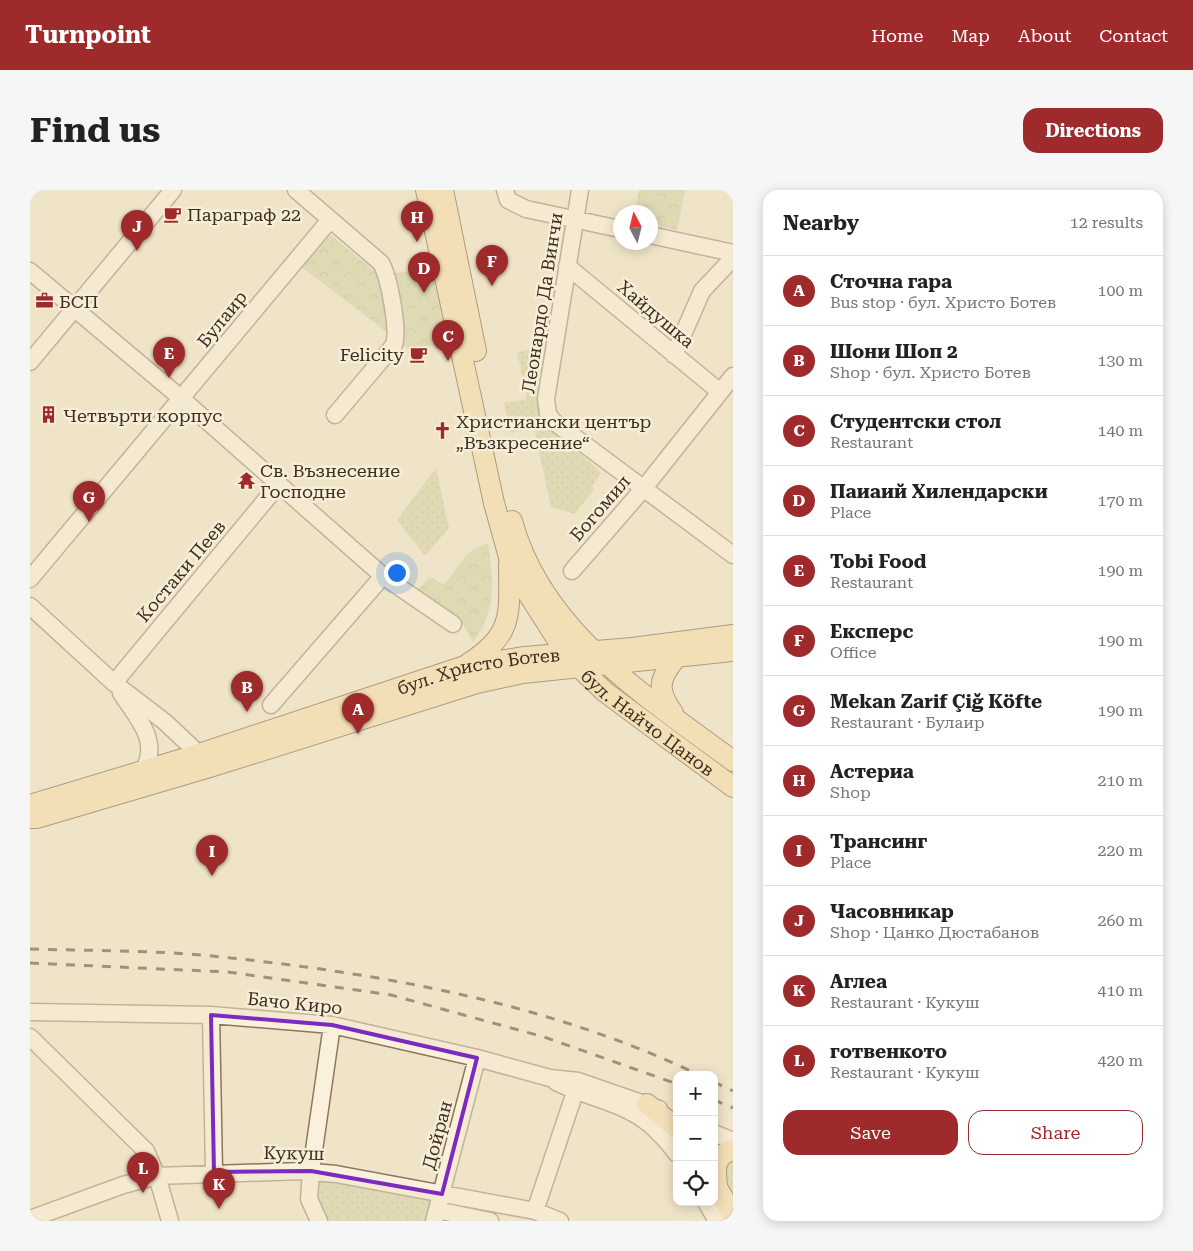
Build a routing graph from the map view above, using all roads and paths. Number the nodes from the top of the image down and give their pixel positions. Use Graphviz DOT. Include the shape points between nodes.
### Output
graph roads {
  1 [pos="173,190"];
  2 [pos="296,190"];
  3 [pos="426,190"];
  4 [pos="443,190"];
  5 [pos="505,190"];
  6 [pos="580,190"];
  7 [pos="575,219"];
  8 [pos="329,220"];
  9 [pos="613,227"];
  10 [pos="658,237"];
  11 [pos="733,253"];
  12 [pos="733,258"];
  13 [pos="567,266"];
  14 [pos="30,272"];
  15 [pos="76,307"];
  16 [pos="674,355"];
  17 [pos="30,362"];
  18 [pos="733,376"];
  19 [pos="720,392"];
  20 [pos="182,399"];
  21 [pos="335,415"];
  22 [pos="279,484"];
  23 [pos="644,488"];
  24 [pos="733,556"];
  25 [pos="509,557"];
  26 [pos="572,571"];
  27 [pos="383,576"];
  28 [pos="30,579"];
  29 [pos="30,606"];
  30 [pos="453,624"];
  31 [pos="733,635"];
  32 [pos="592,651"];
  33 [pos="733,651"];
  34 [pos="675,659"];
  35 [pos="573,661"];
  36 [pos="465,666"];
  37 [pos="607,666"];
  38 [pos="114,683"];
  39 [pos="271,705"];
  40 [pos="678,721"];
  41 [pos="205,760"];
  42 [pos="733,761"];
  43 [pos="143,771"];
  44 [pos="725,781"];
  45 [pos="733,791"];
  46 [pos="30,805"];
  47 [pos="30,818"];
  48 [pos="30,1012"];
  49 [pos="210,1015"];
  50 [pos="332,1024"];
  51 [pos="30,1037"];
  52 [pos="478,1058"];
  53 [pos="550,1078"];
  54 [pos="575,1092"];
  55 [pos="647,1104"];
  56 [pos="675,1116"];
  57 [pos="673,1125"];
  58 [pos="718,1135"];
  59 [pos="733,1141"];
  60 [pos="673,1150"];
  61 [pos="733,1150"];
  62 [pos="718,1161"];
  63 [pos="311,1171"];
  64 [pos="214,1172"];
  65 [pos="157,1176"];
  66 [pos="442,1194"];
  67 [pos="718,1196"];
  68 [pos="715,1206"];
  69 [pos="535,1211"];
  70 [pos="733,1215"];
  71 [pos="435,1216"];
  72 [pos="30,1218"];
  73 [pos="170,1221"];
  74 [pos="318,1221"];
  75 [pos="490,1221"];
  76 [pos="560,1221"];
  77 [pos="717,1221"];
  1 -- 15 [label="street"];
  2 -- 8 [label="street"];
  3 -- 25 [label="main road" via="494,503"];
  4 -- 32 [label="main road, бул. Найчо Цанов" via="516,537 556,607"];
  5 -- 7 [label="street" via="508,200 526,210"];
  6 -- 7 [label="street, Леонардо Да Винчи"];
  7 -- 9 [label="street"];
  7 -- 13 [label="street, Леонардо Да Винчи"];
  8 -- 20 [label="street, Булаир"];
  8 -- 21 [label="street" via="381,263 396,334 391,350"];
  10 -- 11 [label="street"];
  12 -- 16 [label="street" via="702,291"];
  13 -- 16 [label="street, Хайдушка"];
  13 -- 23 [label="street, Леонардо Да Винчи" via="546,408 553,421"];
  14 -- 15 [label="street"];
  15 -- 17 [label="street"];
  15 -- 20 [label="street"];
  16 -- 19 [label="street, Хайдушка"];
  18 -- 19 [label="street, Богомил"];
  19 -- 23 [label="street, Богомил"];
  20 -- 22 [label="street"];
  20 -- 28 [label="street, Булаир"];
  22 -- 27 [label="street"];
  22 -- 38 [label="street, Костаки Пеев"];
  23 -- 24 [label="street"];
  23 -- 26 [label="street, Богомил"];
  25 -- 35 [label="main road, бул. Найчо Цанов" via="522,585"];
  25 -- 36 [label="main road" via="510,614 498,640 485,654"];
  27 -- 30 [label="street"];
  27 -- 39 [label="street"];
  29 -- 38 [label="street"];
  31 -- 32 [label="main road, бул. Христо Ботев"];
  32 -- 35 [label="main road, бул. Христо Ботев"];
  32 -- 37 [label="main road, бул. Найчо Цанов"];
  33 -- 34 [label="main road, бул. Христо Ботев"];
  34 -- 37 [label="main road, бул. Христо Ботев"];
  34 -- 40 [label="main road" via="665,671 661,688 664,700"];
  35 -- 36 [label="main road, бул. Христо Ботев"];
  35 -- 37 [label="main road, бул. Христо Ботев"];
  35 -- 41 [label="main road, бул. Христо Ботев" via="477,683"];
  35 -- 44 [label="main road, бул. Найчо Цанов" via="605,692"];
  36 -- 41 [label="main road, бул. Христо Ботев"];
  37 -- 40 [label="main road, бул. Найчо Цанов"];
  38 -- 41 [label="street" via="165,722"];
  38 -- 43 [label="street" via="147,732 150,752"];
  40 -- 42 [label="main road, бул. Найчо Цанов"];
  41 -- 43 [label="main road, бул. Христо Ботев"];
  41 -- 47 [label="main road, бул. Христо Ботев"];
  43 -- 46 [label="main road, бул. Христо Ботев"];
  44 -- 45 [label="main road, бул. Найчо Цанов"];
  48 -- 49 [label="street, Бачо Киро"];
  49 -- 50 [label="street, Бачо Киро"];
  49 -- 64 [label="street"];
  50 -- 52 [label="street, Бачо Киро"];
  50 -- 63 [label="street"];
  51 -- 65 [label="street" via="146,1151"];
  52 -- 53 [label="street, Бачо Киро"];
  52 -- 66 [label="street, Дойран"];
  53 -- 54 [label="street, Бачо Киро"];
  53 -- 55 [label="street, Бачо Киро" via="578,1081"];
  54 -- 60 [label="street, Бачо Киро" via="641,1118"];
  54 -- 69 [label="street"];
  55 -- 56 [label="street, Бачо Киро"];
  55 -- 57 [label="main road"];
  58 -- 59 [label="street"];
  61 -- 62 [label="main road" via="723,1154"];
  63 -- 64 [label="street, Кукуш"];
  63 -- 66 [label="street, Кукуш"];
  63 -- 74 [label="street" via="309,1199"];
  64 -- 65 [label="street, Кукуш"];
  65 -- 72 [label="street, Кукуш"];
  65 -- 73 [label="street"];
  66 -- 69 [label="street, Кукуш"];
  66 -- 71 [label="street, Дойран"];
  67 -- 70 [label="main road"];
  68 -- 77 [label="street"];
  69 -- 76 [label="street, Кукуш"];
  71 -- 75 [label="street"];
}
